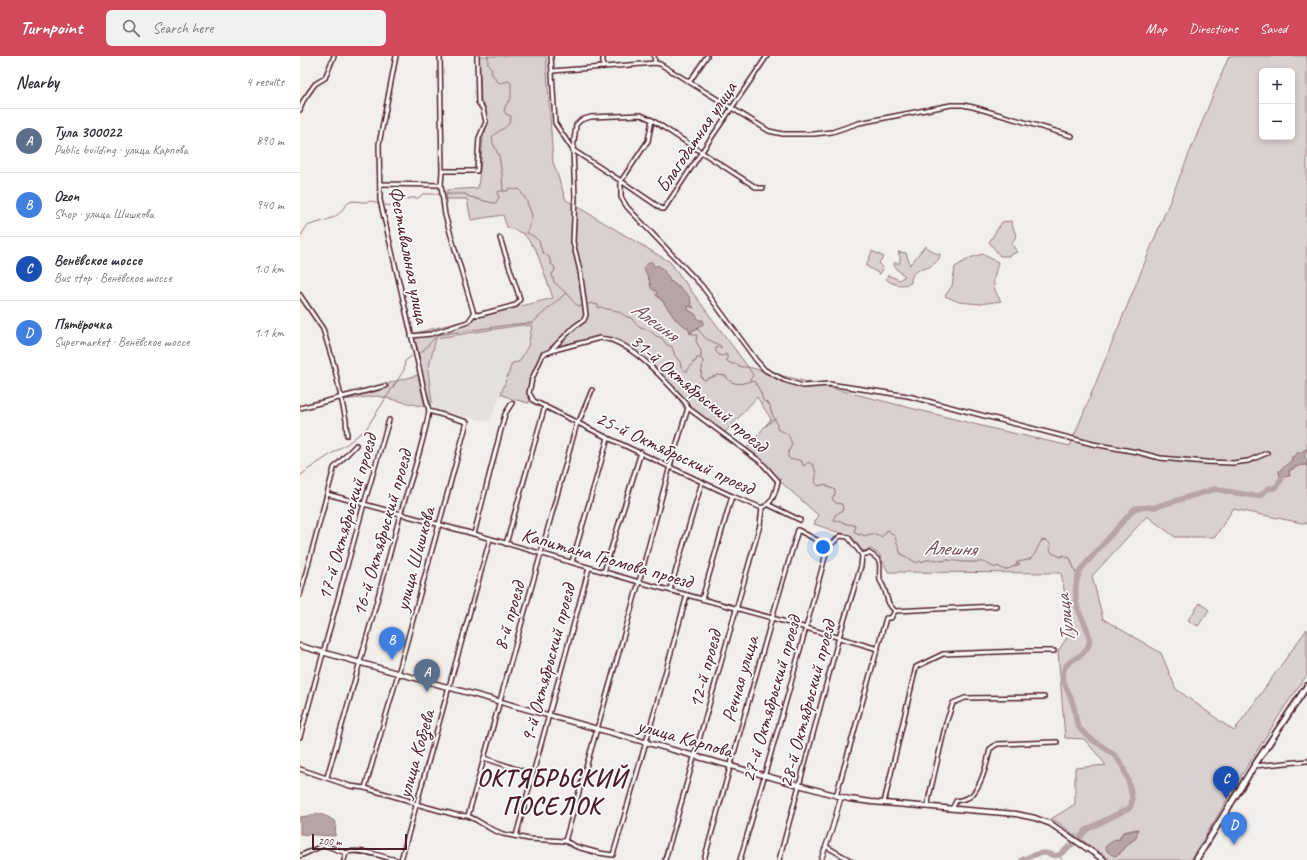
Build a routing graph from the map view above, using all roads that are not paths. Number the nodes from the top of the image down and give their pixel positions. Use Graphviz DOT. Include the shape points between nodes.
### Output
graph roads {
  1 [pos="334,56"];
  2 [pos="396,56"];
  3 [pos="440,56"];
  4 [pos="477,56"];
  5 [pos="551,56"];
  6 [pos="603,56"];
  7 [pos="654,56"];
  8 [pos="707,56"];
  9 [pos="767,56"];
  10 [pos="655,63"];
  11 [pos="603,67"];
  12 [pos="552,71"];
  13 [pos="690,81"];
  14 [pos="732,108"];
  15 [pos="300,110"];
  16 [pos="652,120"];
  17 [pos="1072,136"];
  18 [pos="573,150"];
  19 [pos="701,153"];
  20 [pos="442,171"];
  21 [pos="621,181"];
  22 [pos="380,184"];
  23 [pos="441,185"];
  24 [pos="763,188"];
  25 [pos="500,238"];
  26 [pos="300,295"];
  27 [pos="474,314"];
  28 [pos="411,336"];
  29 [pos="548,352"];
  30 [pos="385,386"];
  31 [pos="592,390"];
  32 [pos="341,398"];
  33 [pos="512,403"];
  34 [pos="544,406"];
  35 [pos="300,408"];
  36 [pos="688,408"];
  37 [pos="429,411"];
  38 [pos="389,420"];
  39 [pos="576,423"];
  40 [pos="347,435"];
  41 [pos="608,438"];
  42 [pos="356,445"];
  43 [pos="641,452"];
  44 [pos="1267,453"];
  45 [pos="670,466"];
  46 [pos="702,482"];
  47 [pos="328,494"];
  48 [pos="732,496"];
  49 [pos="364,504"];
  50 [pos="769,505"];
  51 [pos="762,508"];
  52 [pos="400,515"];
  53 [pos="800,520"];
  54 [pos="439,525"];
  55 [pos="474,534"];
  56 [pos="490,539"];
  57 [pos="506,544"];
  58 [pos="828,546"];
  59 [pos="542,553"];
  60 [pos="862,555"];
  61 [pos="572,562"];
  62 [pos="589,568"];
  63 [pos="604,572"];
  64 [pos="639,582"];
  65 [pos="670,590"];
  66 [pos="300,595"];
  67 [pos="687,595"];
  68 [pos="702,599"];
  69 [pos="996,606"];
  70 [pos="736,608"];
  71 [pos="894,611"];
  72 [pos="772,618"];
  73 [pos="806,628"];
  74 [pos="839,637"];
  75 [pos="300,646"];
  76 [pos="878,649"];
  77 [pos="1054,651"];
  78 [pos="324,652"];
  79 [pos="360,663"];
  80 [pos="398,674"];
  81 [pos="1307,686"];
  82 [pos="449,688"];
  83 [pos="1044,697"];
  84 [pos="500,702"];
  85 [pos="548,716"];
  86 [pos="596,729"];
  87 [pos="300,737"];
  88 [pos="646,742"];
  89 [pos="1057,742"];
  90 [pos="695,757"];
  91 [pos="484,758"];
  92 [pos="1307,761"];
  93 [pos="730,766"];
  94 [pos="1254,766"];
  95 [pos="300,769"];
  96 [pos="523,771"];
  97 [pos="765,776"];
  98 [pos="327,777"];
  99 [pos="799,785"];
  100 [pos="365,788"];
  101 [pos="839,797"];
  102 [pos="884,803"];
  103 [pos="416,804"];
  104 [pos="928,807"];
  105 [pos="952,809"];
  106 [pos="468,816"];
  107 [pos="516,836"];
  108 [pos="565,841"];
  109 [pos="827,847"];
  110 [pos="346,853"];
  111 [pos="300,856"];
  112 [pos="401,859"];
  113 [pos="344,860"];
  114 [pos="396,860"];
  115 [pos="406,860"];
  116 [pos="665,860"];
  117 [pos="704,860"];
  118 [pos="740,860"];
  119 [pos="779,860"];
  120 [pos="821,860"];
  121 [pos="850,860"];
  122 [pos="1104,860"];
  123 [pos="1196,860"];
  1 -- 15 [label="street" via="325,78 315,84"];
  2 -- 22 [label="street, Фестивальная улица" via="379,144"];
  3 -- 20 [label="street"];
  4 -- 20 [label="street" via="478,102 483,109 486,122 479,138 477,171"];
  5 -- 12 [label="street"];
  6 -- 11 [label="street"];
  7 -- 10 [label="street"];
  8 -- 13 [label="street"];
  9 -- 14 [label="street, Благодатная улица"];
  10 -- 11 [label="street"];
  10 -- 13 [label="street"];
  11 -- 12 [label="street"];
  12 -- 18 [label="street" via="555,123"];
  13 -- 14 [label="street"];
  14 -- 17 [label="street" via="769,132 814,134 951,105 964,105"];
  14 -- 19 [label="street, Благодатная улица"];
  16 -- 18 [label="street" via="641,115 591,117 581,120 576,125"];
  16 -- 19 [label="street"];
  16 -- 21 [label="street" via="648,141"];
  18 -- 21 [label="street"];
  18 -- 29 [label="street" via="573,242 586,315 584,320"];
  19 -- 21 [label="street, Благодатная улица" via="664,209"];
  19 -- 24 [label="street" via="757,188"];
  20 -- 23 [label="street"];
  21 -- 44 [label="street" via="621,197 627,207 702,286 765,370 784,380 803,386 830,384 908,396 1093,444 1160,458 1233,463 1248,461"];
  22 -- 23 [label="street"];
  22 -- 28 [label="street, Фестивальная улица" via="380,200"];
  23 -- 27 [label="street" via="445,215"];
  25 -- 27 [label="street" via="520,299 516,305"];
  26 -- 32 [label="street" via="323,329"];
  27 -- 28 [label="street" via="468,322 431,334"];
  28 -- 37 [label="street, Фестивальная улица"];
  29 -- 34 [label="street, 25-й Октябрьский проезд" via="542,354 529,393 534,401"];
  29 -- 36 [label="street, 31-й Октябрьский проезд" via="600,338 612,340 656,370"];
  30 -- 32 [label="street"];
  31 -- 39 [label="street, 25-й Октябрьский проезд"];
  32 -- 35 [label="street"];
  32 -- 40 [label="street"];
  33 -- 55 [label="street" via="505,414"];
  34 -- 39 [label="street, 25-й Октябрьский проезд"];
  34 -- 57 [label="street"];
  36 -- 45 [label="street"];
  36 -- 50 [label="street, 31-й Октябрьский проезд" via="761,462 778,481"];
  37 -- 52 [label="street, 16-й Октябрьский проезд"];
  37 -- 54 [label="street, улица Шишкова" via="467,422"];
  38 -- 49 [label="street, 17-й Октябрьский проезд"];
  39 -- 41 [label="street, 25-й Октябрьский проезд"];
  39 -- 59 [label="street, 8-й проезд"];
  41 -- 43 [label="street, 25-й Октябрьский проезд"];
  41 -- 61 [label="street"];
  42 -- 47 [label="street" via="334,468"];
  43 -- 45 [label="street, 25-й Октябрьский проезд"];
  43 -- 63 [label="street"];
  45 -- 46 [label="street, 25-й Октябрьский проезд"];
  45 -- 64 [label="street"];
  46 -- 48 [label="street, 25-й Октябрьский проезд"];
  46 -- 65 [label="street"];
  47 -- 49 [label="street, Капитана Громова проезд"];
  47 -- 66 [label="street"];
  48 -- 51 [label="street, 25-й Октябрьский проезд"];
  48 -- 68 [label="street"];
  49 -- 52 [label="street, Капитана Громова проезд"];
  49 -- 78 [label="street, 17-й Октябрьский проезд"];
  50 -- 51 [label="street"];
  50 -- 53 [label="street, 25-й Октябрьский проезд"];
  51 -- 70 [label="street, 12-й проезд" via="760,525"];
  52 -- 54 [label="street, Капитана Громова проезд"];
  52 -- 79 [label="street, 16-й Октябрьский проезд"];
  54 -- 55 [label="street, Капитана Громова проезд"];
  54 -- 80 [label="street, улица Шишкова"];
  55 -- 56 [label="street, Капитана Громова проезд"];
  56 -- 57 [label="street, Капитана Громова проезд"];
  56 -- 82 [label="street, улица Кобзева"];
  57 -- 59 [label="street, Капитана Громова проезд"];
  58 -- 60 [label="street" via="840,536 848,537"];
  58 -- 72 [label="street, Речная улица" via="798,530"];
  58 -- 73 [label="street, 27-й Октябрьский проезд"];
  59 -- 61 [label="street, Капитана Громова проезд"];
  59 -- 84 [label="street, 8-й проезд"];
  60 -- 71 [label="street" via="869,553 876,557 880,564 880,580 888,605"];
  60 -- 74 [label="street, 28-й Октябрьский проезд" via="861,566"];
  61 -- 62 [label="street, Капитана Громова проезд"];
  62 -- 63 [label="street, Капитана Громова проезд"];
  62 -- 85 [label="street, 9-й Октябрьский проезд"];
  63 -- 64 [label="street, Капитана Громова проезд"];
  64 -- 65 [label="street, Капитана Громова проезд"];
  64 -- 86 [label="street"];
  65 -- 67 [label="street, Капитана Громова проезд"];
  67 -- 68 [label="street, Капитана Громова проезд"];
  67 -- 88 [label="street"];
  68 -- 70 [label="street, Капитана Громова проезд"];
  69 -- 71 [label="street"];
  70 -- 72 [label="street, Капитана Громова проезд"];
  70 -- 90 [label="street, 12-й проезд"];
  71 -- 76 [label="street" via="891,618 886,618"];
  72 -- 73 [label="street, Капитана Громова проезд"];
  72 -- 93 [label="street, Речная улица"];
  73 -- 74 [label="street, Капитана Громова проезд"];
  73 -- 97 [label="street, 27-й Октябрьский проезд"];
  74 -- 76 [label="street, Капитана Громова проезд"];
  74 -- 99 [label="street, 28-й Октябрьский проезд"];
  75 -- 78 [label="main road, улица Карпова"];
  76 -- 101 [label="street"];
  77 -- 102 [label="street" via="943,654 916,666"];
  78 -- 79 [label="main road, улица Карпова"];
  78 -- 87 [label="street, 17-й Октябрьский проезд"];
  79 -- 80 [label="main road, улица Карпова"];
  79 -- 98 [label="street, 16-й Октябрьский проезд"];
  80 -- 82 [label="main road, улица Карпова"];
  80 -- 100 [label="street, улица Шишкова"];
  81 -- 94 [label="main road"];
  82 -- 84 [label="main road, улица Карпова"];
  82 -- 103 [label="street, улица Кобзева"];
  83 -- 104 [label="street" via="965,698 954,703 946,723"];
  84 -- 85 [label="main road, улица Карпова"];
  84 -- 91 [label="street, 8-й проезд"];
  85 -- 86 [label="main road, улица Карпова"];
  85 -- 107 [label="street, 9-й Октябрьский проезд"];
  86 -- 88 [label="main road, улица Карпова"];
  86 -- 108 [label="street"];
  88 -- 90 [label="main road, улица Карпова"];
  88 -- 108 [label="street" via="613,855"];
  89 -- 105 [label="street" via="997,744 990,749 977,787 970,797 956,801"];
  90 -- 93 [label="main road, улица Карпова"];
  90 -- 116 [label="street, 12-й проезд"];
  91 -- 96 [label="street"];
  91 -- 106 [label="street, 8-й проезд"];
  92 -- 94 [label="street"];
  93 -- 97 [label="main road, улица Карпова"];
  93 -- 117 [label="street, Речная улица"];
  94 -- 123 [label="main road"];
  95 -- 98 [label="street"];
  97 -- 99 [label="main road, улица Карпова"];
  97 -- 118 [label="street, 27-й Октябрьский проезд"];
  98 -- 100 [label="street" via="350,786"];
  99 -- 101 [label="main road, улица Карпова"];
  99 -- 119 [label="street, 28-й Октябрьский проезд"];
  100 -- 103 [label="street"];
  101 -- 102 [label="main road, улица Карпова"];
  101 -- 109 [label="street"];
  102 -- 104 [label="main road, улица Карпова"];
  103 -- 106 [label="street"];
  103 -- 112 [label="street, улица Кобзева"];
  104 -- 105 [label="main road, улица Карпова"];
  105 -- 122 [label="main road, улица Карпова" via="1027,816 1043,820"];
  106 -- 107 [label="street" via="503,834"];
  107 -- 108 [label="street"];
  109 -- 120 [label="street"];
  109 -- 121 [label="street"];
  110 -- 111 [label="street" via="324,845"];
  110 -- 113 [label="street"];
  110 -- 114 [label="street" via="351,850"];
  112 -- 115 [label="street"];
}
